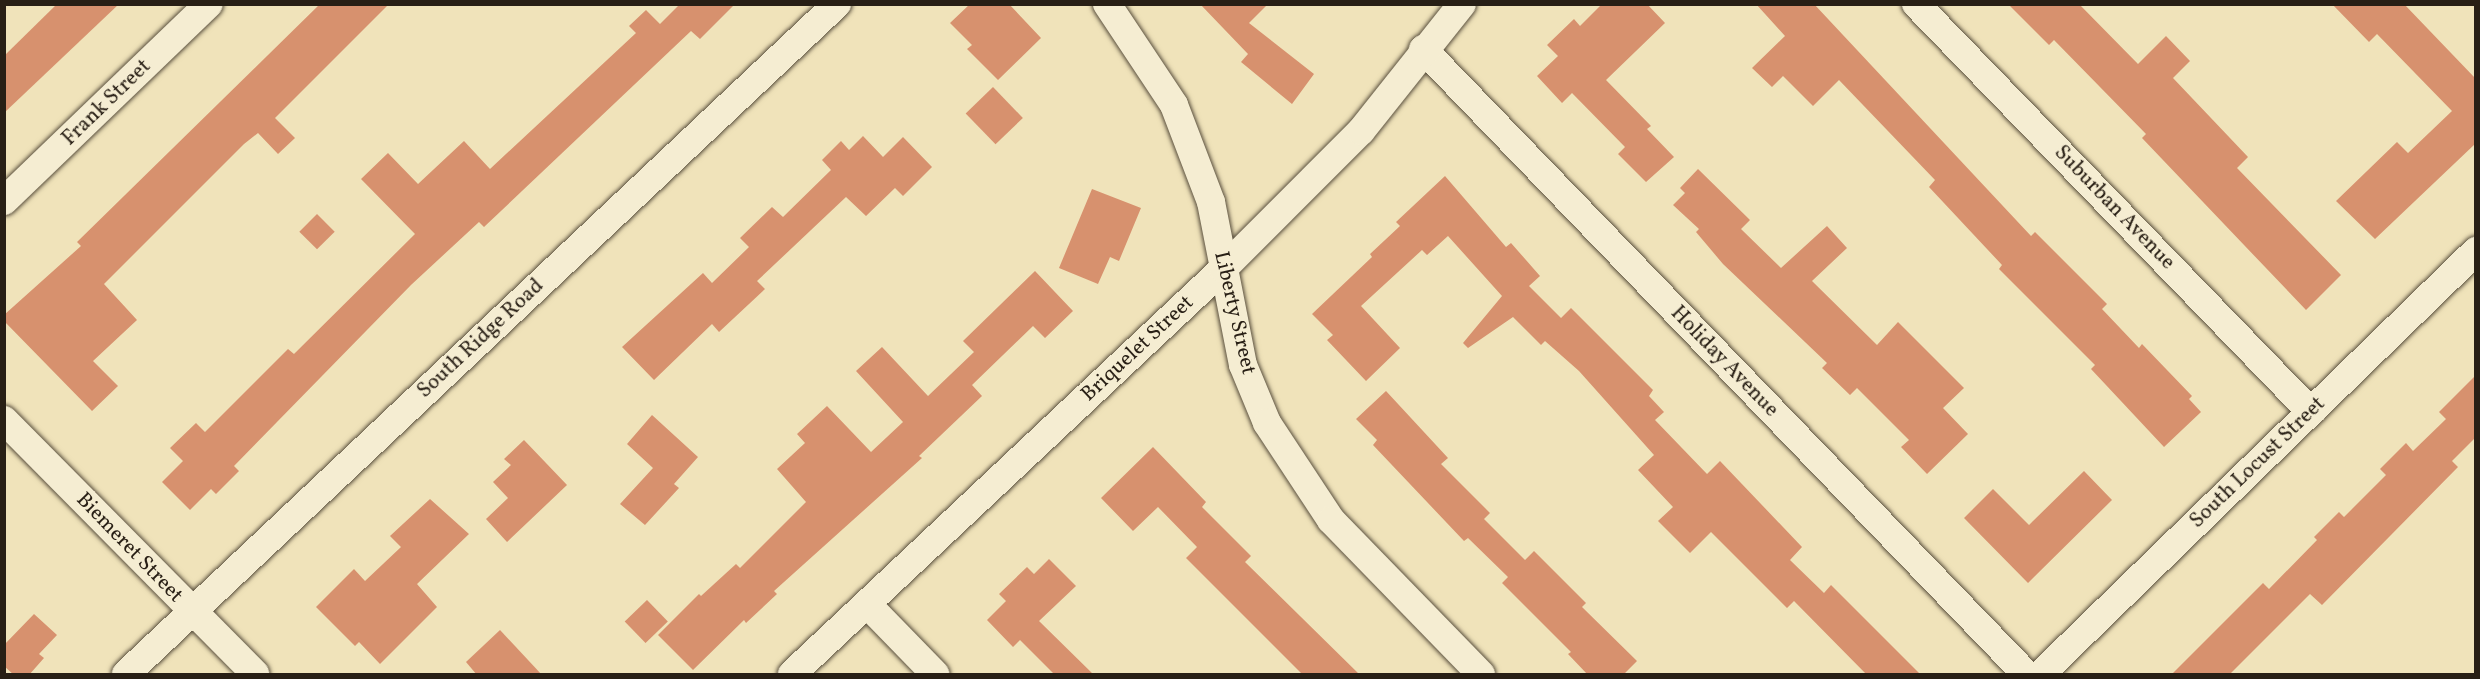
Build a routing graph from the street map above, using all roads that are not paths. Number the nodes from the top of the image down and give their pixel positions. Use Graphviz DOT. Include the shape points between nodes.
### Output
graph roads {
  1 [pos="209,4"];
  2 [pos="837,4"];
  3 [pos="1107,4"];
  4 [pos="1462,4"];
  5 [pos="1916,4"];
  6 [pos="1423,49"];
  7 [pos="4,201"];
  8 [pos="2475,251"];
  9 [pos="1223,269"];
  10 [pos="2311,412"];
  11 [pos="4,420"];
  12 [pos="867,604"];
  13 [pos="190,612"];
  14 [pos="126,675"];
  15 [pos="255,675"];
  16 [pos="792,675"];
  17 [pos="935,675"];
  18 [pos="1480,675"];
  19 [pos="2026,675"];
  20 [pos="2041,675"];
  1 -- 7 [label="street, Frank Street"];
  2 -- 13 [label="street, South Ridge Road"];
  3 -- 9 [label="street, Liberty Street" via="1174,105 1210,202"];
  4 -- 6 [label="street, Briquelet Street"];
  5 -- 10 [label="street, Suburban Avenue"];
  6 -- 9 [label="street, Briquelet Street" via="1361,131"];
  6 -- 19 [label="street, Holiday Avenue"];
  8 -- 10 [label="street, South Locust Street"];
  9 -- 12 [label="street, Briquelet Street"];
  9 -- 18 [label="street, Liberty Street" via="1243,365 1267,423 1331,520"];
  10 -- 20 [label="street, South Locust Street"];
  11 -- 13 [label="street, Biemeret Street"];
  12 -- 16 [label="street, Briquelet Street"];
  12 -- 17 [label="street"];
  13 -- 14 [label="street, South Ridge Road"];
  13 -- 15 [label="street, Biemeret Street"];
}
